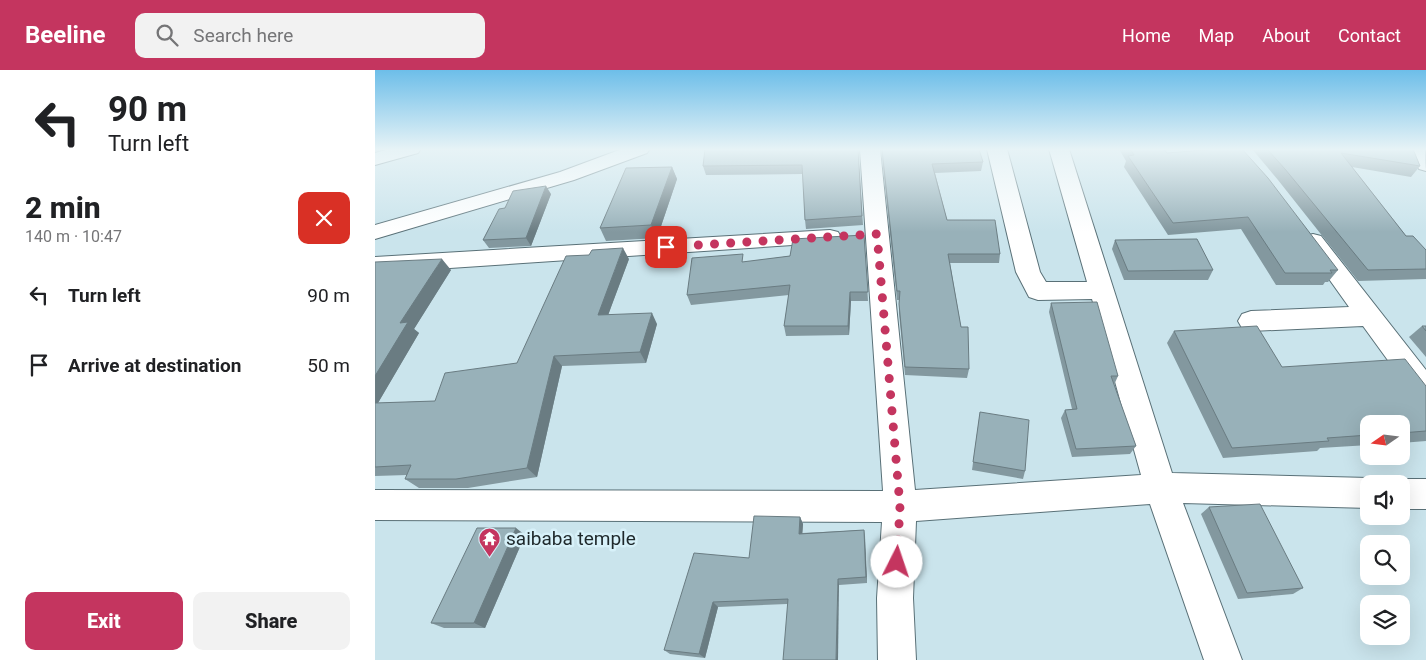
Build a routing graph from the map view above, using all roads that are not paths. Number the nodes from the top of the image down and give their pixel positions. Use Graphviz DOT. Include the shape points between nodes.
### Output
graph roads {
  1 [pos="565,177"];
  2 [pos="867,177"];
  3 [pos="1004,177"];
  4 [pos="1067,177"];
  5 [pos="1300,224"];
  6 [pos="383,229"];
  7 [pos="860,235"];
  8 [pos="375,263"];
  9 [pos="1102,290"];
  10 [pos="1370,316"];
  11 [pos="1251,321"];
  12 [pos="1426,391"];
  13 [pos="1161,488"];
  14 [pos="1360,493"];
  15 [pos="1410,494"];
  16 [pos="1426,494"];
  17 [pos="375,505"];
  18 [pos="900,506"];
  19 [pos="897,660"];
  20 [pos="1223,660"];
  1 -- 6 [label="street"];
  2 -- 7 [label="street"];
  3 -- 9 [label="street" via="1028,272 1038,291"];
  4 -- 9 [label="street"];
  5 -- 10 [label="street"];
  6 -- 8 [label="street"];
  7 -- 8 [label="street"];
  7 -- 18 [label="street"];
  9 -- 13 [label="street"];
  10 -- 11 [label="street"];
  10 -- 12 [label="street"];
  13 -- 14 [label="street"];
  13 -- 18 [label="street"];
  13 -- 20 [label="street"];
  15 -- 16 [label="street"];
  17 -- 18 [label="street"];
  18 -- 19 [label="street" via="895,598"];
}
